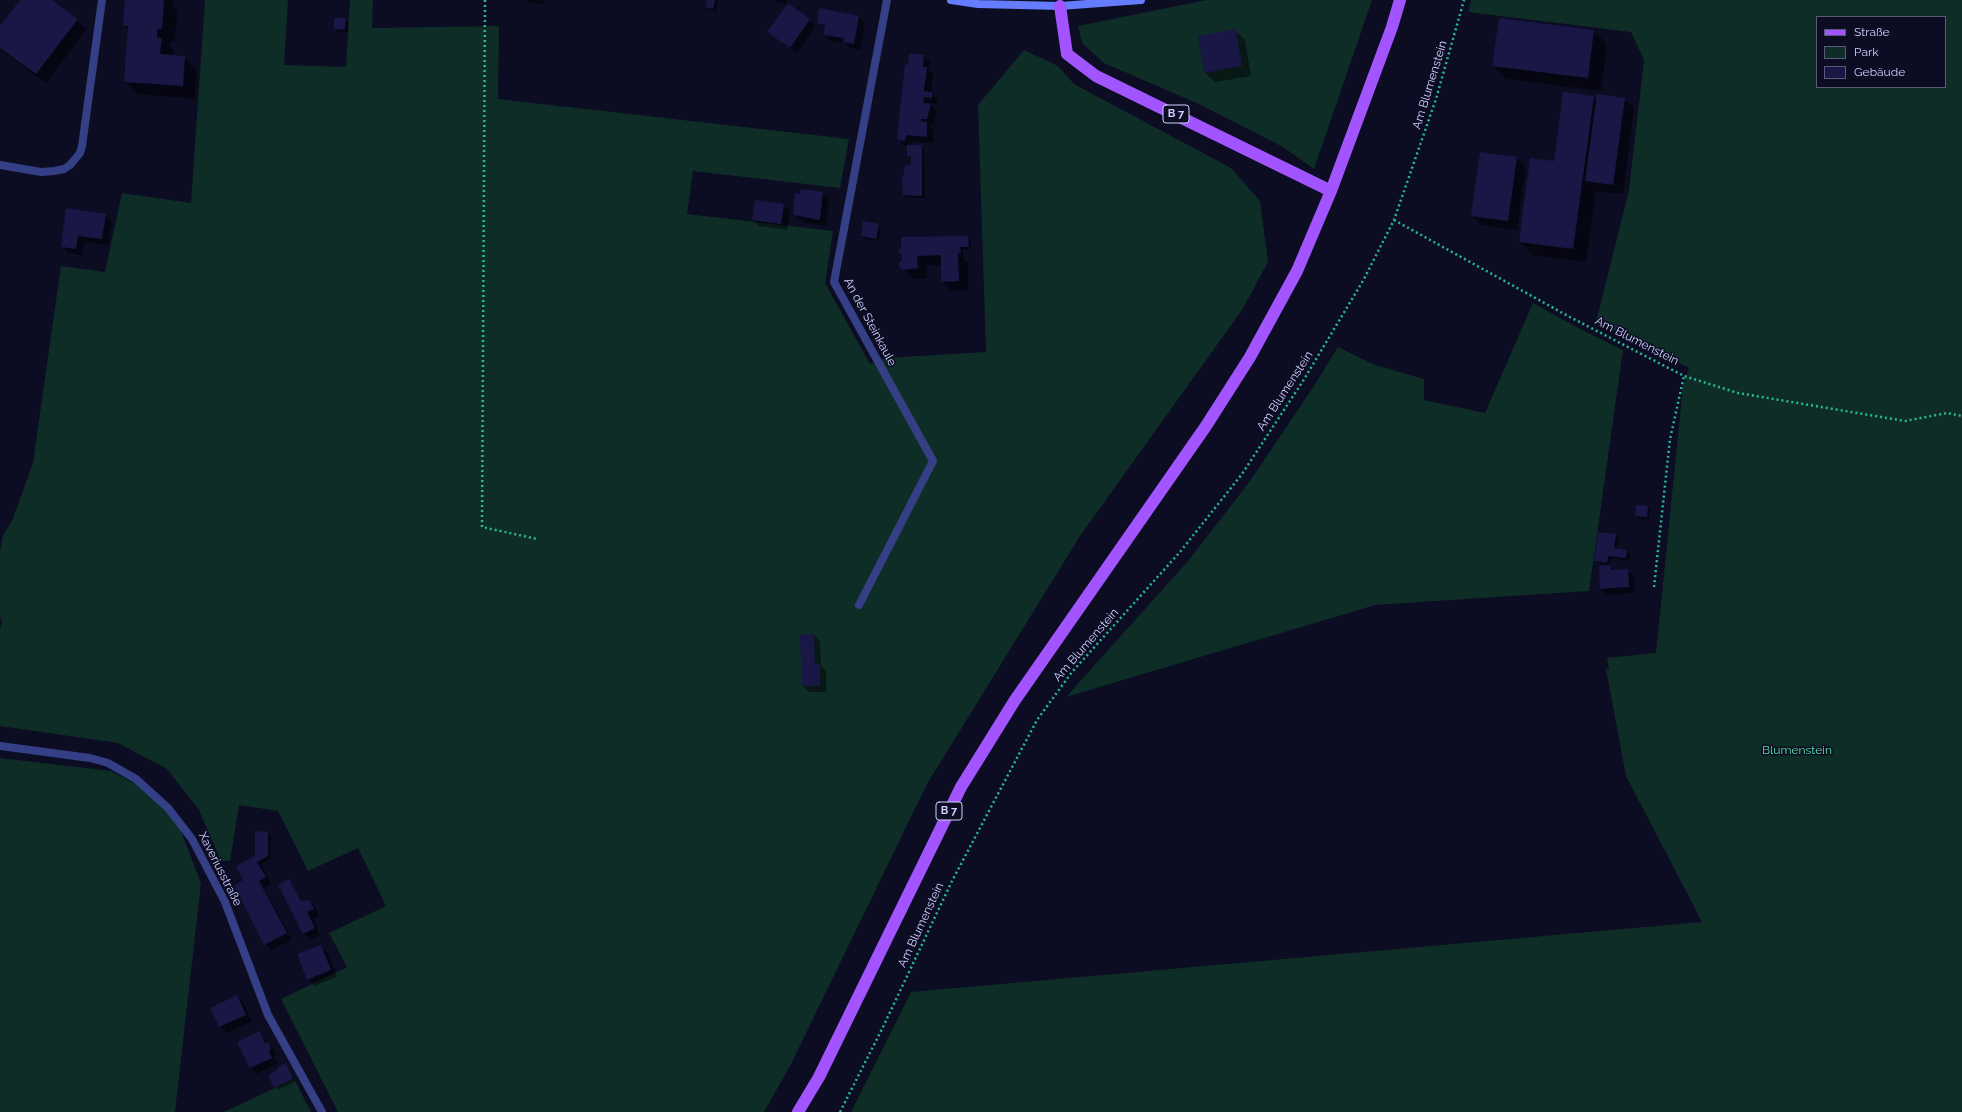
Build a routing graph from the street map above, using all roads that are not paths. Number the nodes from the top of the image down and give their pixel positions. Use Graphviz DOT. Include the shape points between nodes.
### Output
graph roads {
  1 [pos="102,0"];
  2 [pos="887,0"];
  3 [pos="951,0"];
  4 [pos="1141,0"];
  5 [pos="1400,0"];
  6 [pos="1060,6"];
  7 [pos="0,165"];
  8 [pos="1331,191"];
  9 [pos="859,605"];
  10 [pos="0,746"];
  11 [pos="322,1112"];
  12 [pos="798,1112"];
  1 -- 7 [label="street" via="80,153 64,169 54,171 41,172"];
  2 -- 9 [label="street, An der Steinkaule" via="834,282 933,461"];
  3 -- 6 [label="street" via="978,4"];
  4 -- 6 [label="street"];
  5 -- 8 [label="main road, B 7"];
  6 -- 8 [label="main road, B 7" via="1067,54 1096,76"];
  8 -- 12 [label="main road, B 7" via="1297,271 1250,357 1015,700 961,788 819,1077"];
  10 -- 11 [label="street, Xaveriusstraße" via="90,758 108,763 136,779 168,808 192,839 225,902 268,1014"];
}
